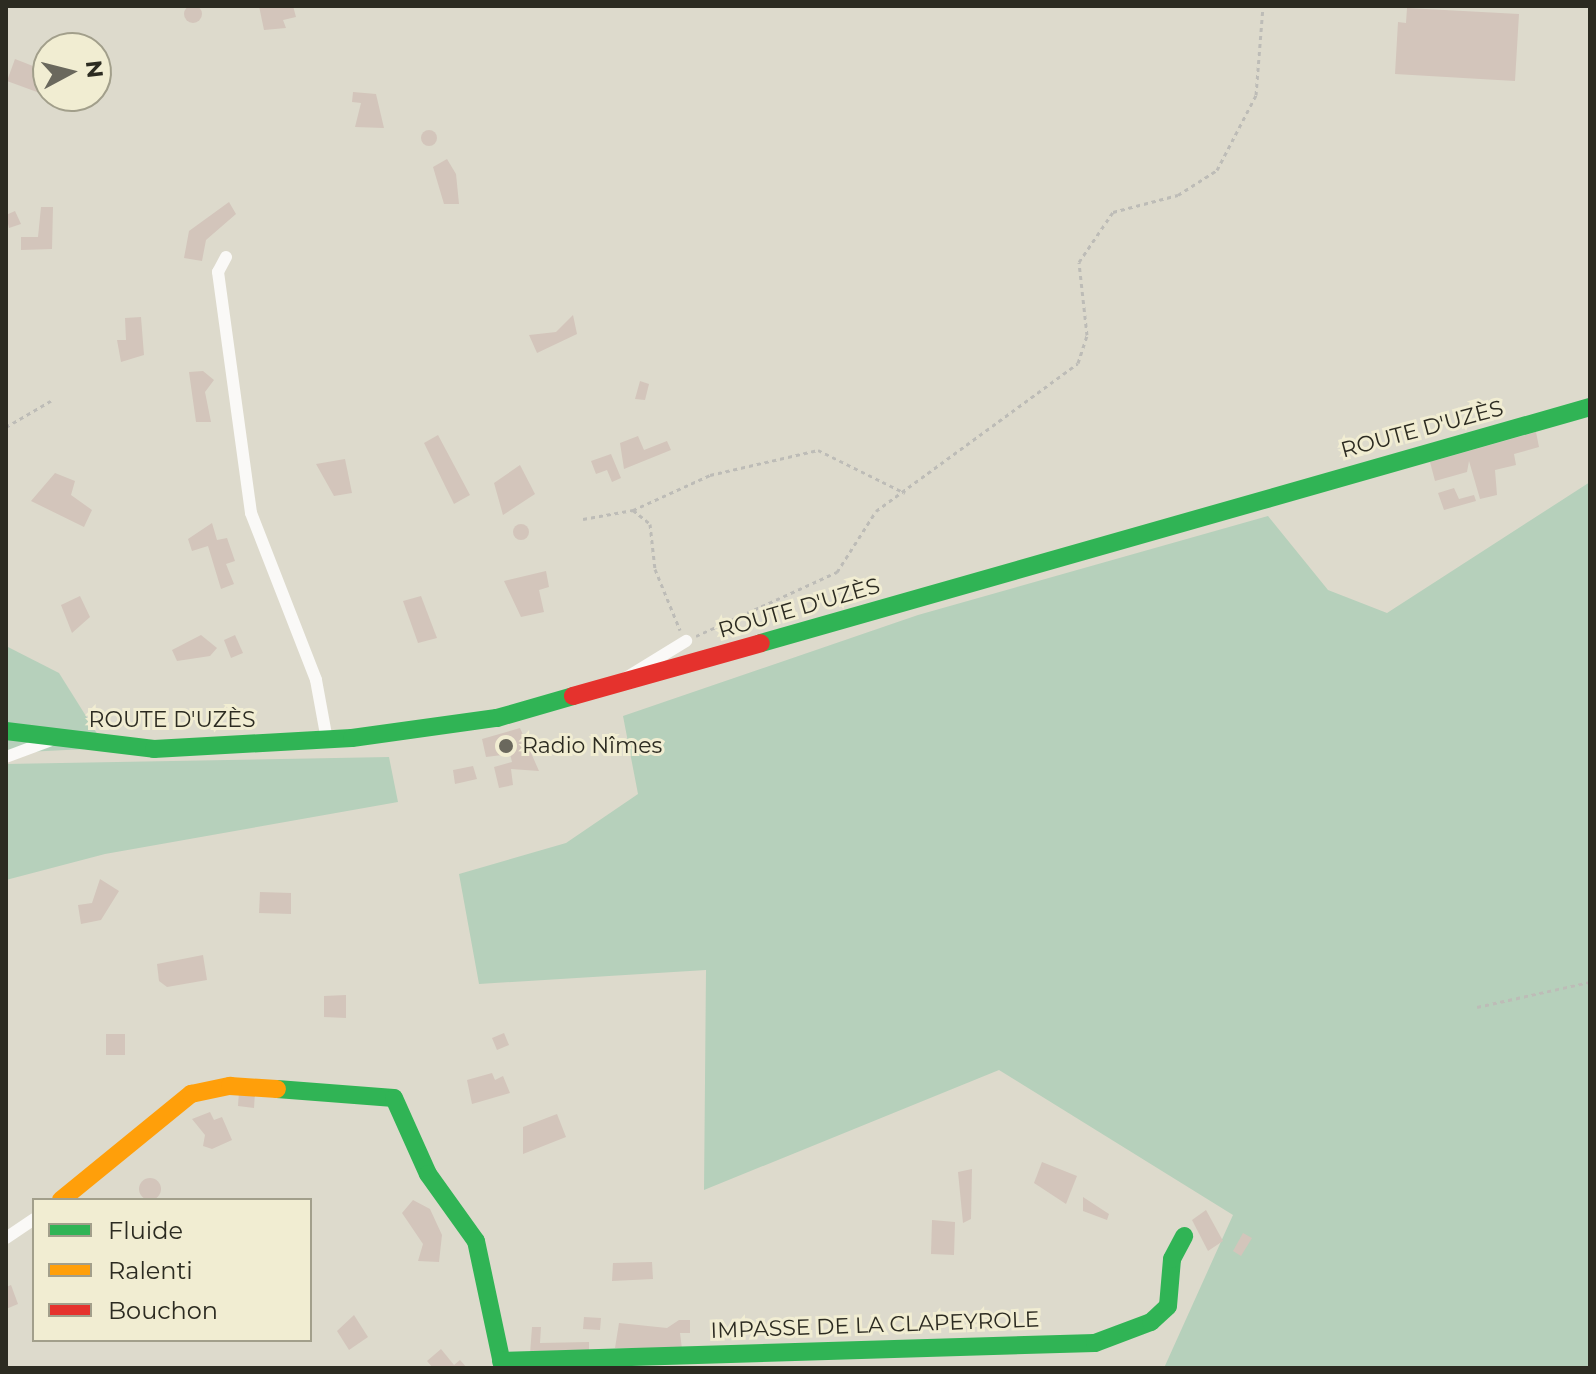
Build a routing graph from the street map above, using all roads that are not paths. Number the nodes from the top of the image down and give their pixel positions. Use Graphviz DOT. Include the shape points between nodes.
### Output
graph roads {
  1 [pos="226,257"];
  2 [pos="1590,407"];
  3 [pos="686,641"];
  4 [pos="616,686"];
  5 [pos="6,731"];
  6 [pos="327,740"];
  7 [pos="49,741"];
  8 [pos="6,757"];
  9 [pos="63,1198"];
  10 [pos="32,1220"];
  11 [pos="1184,1236"];
  12 [pos="6,1238"];
  13 [pos="502,1365"];
  1 -- 6 [label="street" via="218,272 251,513 316,680"];
  2 -- 4 [label="main road, ROUTE D'UZÈS"];
  3 -- 4 [label="street"];
  4 -- 6 [label="main road, ROUTE D'UZÈS" via="454,726"];
  5 -- 7 [label="main road, ROUTE D'UZÈS"];
  6 -- 7 [label="main road, ROUTE D'UZÈS" via="154,749"];
  7 -- 8 [label="street"];
  9 -- 13 [label="main road" via="191,1094 230,1086 394,1098 428,1174 476,1241"];
  10 -- 12 [label="street"];
  11 -- 13 [label="main road, IMPASSE DE LA CLAPEYROLE" via="1172,1259 1168,1306 1151,1322 1095,1343"];
}
